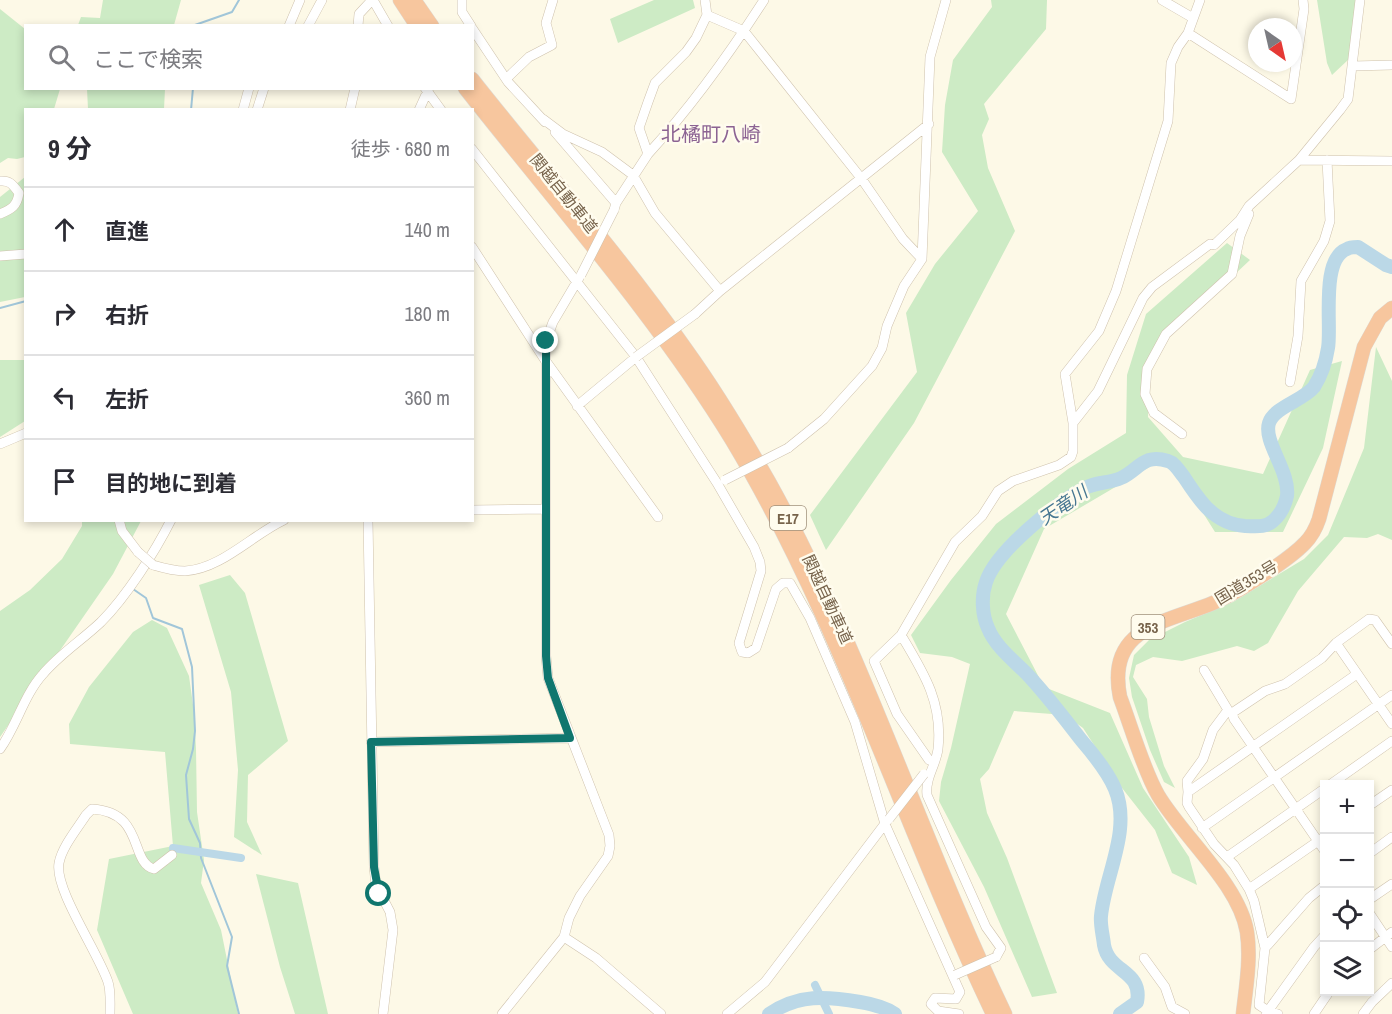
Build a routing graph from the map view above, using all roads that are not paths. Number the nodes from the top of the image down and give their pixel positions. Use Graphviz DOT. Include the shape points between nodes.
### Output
graph roads {
  1 [pos="300,0"];
  2 [pos="322,0"];
  3 [pos="372,0"];
  4 [pos="400,0"];
  5 [pos="414,0"];
  6 [pos="553,0"];
  7 [pos="705,0"];
  8 [pos="765,0"];
  9 [pos="946,0"];
  10 [pos="1162,0"];
  11 [pos="1200,0"];
  12 [pos="1304,0"];
  13 [pos="1360,0"];
  14 [pos="459,11"];
  15 [pos="706,15"];
  16 [pos="1193,18"];
  17 [pos="290,24"];
  18 [pos="309,24"];
  19 [pos="358,24"];
  20 [pos="387,24"];
  21 [pos="416,24"];
  22 [pos="431,24"];
  23 [pos="470,24"];
  24 [pos="474,30"];
  25 [pos="744,31"];
  26 [pos="1188,33"];
  27 [pos="1392,65"];
  28 [pos="1353,66"];
  29 [pos="506,79"];
  30 [pos="474,81"];
  31 [pos="248,90"];
  32 [pos="263,90"];
  33 [pos="355,90"];
  34 [pos="427,90"];
  35 [pos="467,90"];
  36 [pos="244,108"];
  37 [pos="258,108"];
  38 [pos="350,108"];
  39 [pos="420,108"];
  40 [pos="440,108"];
  41 [pos="543,119"];
  42 [pos="928,124"];
  43 [pos="474,151"];
  44 [pos="648,154"];
  45 [pos="1299,160"];
  46 [pos="1327,160"];
  47 [pos="1392,161"];
  48 [pos="633,175"];
  49 [pos="861,178"];
  50 [pos="0,181"];
  51 [pos="1254,201"];
  52 [pos="615,206"];
  53 [pos="0,214"];
  54 [pos="474,250"];
  55 [pos="24,254"];
  56 [pos="0,256"];
  57 [pos="922,259"];
  58 [pos="579,279"];
  59 [pos="720,291"];
  60 [pos="1392,308"];
  61 [pos="636,357"];
  62 [pos="545,360"];
  63 [pos="1290,382"];
  64 [pos="577,406"];
  65 [pos="1073,423"];
  66 [pos="24,434"];
  67 [pos="1182,434"];
  68 [pos="0,444"];
  69 [pos="721,481"];
  70 [pos="546,509"];
  71 [pos="474,510"];
  72 [pos="658,517"];
  73 [pos="119,522"];
  74 [pos="170,522"];
  75 [pos="280,522"];
  76 [pos="368,522"];
  77 [pos="901,635"];
  78 [pos="1336,643"];
  79 [pos="1392,644"];
  80 [pos="1204,670"];
  81 [pos="1357,674"];
  82 [pos="1392,695"];
  83 [pos="1378,704"];
  84 [pos="1392,724"];
  85 [pos="938,737"];
  86 [pos="570,738"];
  87 [pos="1392,741"];
  88 [pos="371,742"];
  89 [pos="1253,747"];
  90 [pos="0,749"];
  91 [pos="928,760"];
  92 [pos="1275,778"];
  93 [pos="1337,780"];
  94 [pos="1392,789"];
  95 [pos="1188,792"];
  96 [pos="1320,792"];
  97 [pos="1374,802"];
  98 [pos="1296,809"];
  99 [pos="887,821"];
  100 [pos="1202,828"];
  101 [pos="1392,837"];
  102 [pos="1320,838"];
  103 [pos="1320,840"];
  104 [pos="1374,850"];
  105 [pos="172,855"];
  106 [pos="1227,857"];
  107 [pos="1392,884"];
  108 [pos="1322,888"];
  109 [pos="1249,889"];
  110 [pos="1374,897"];
  111 [pos="1374,918"];
  112 [pos="1389,934"];
  113 [pos="564,937"];
  114 [pos="1320,940"];
  115 [pos="1374,946"];
  116 [pos="1392,947"];
  117 [pos="1265,948"];
  118 [pos="1144,958"];
  119 [pos="953,975"];
  120 [pos="1392,983"];
  121 [pos="1326,996"];
  122 [pos="1270,1013"];
  123 [pos="111,1014"];
  124 [pos="383,1014"];
  125 [pos="502,1014"];
  126 [pos="661,1014"];
  127 [pos="727,1014"];
  128 [pos="959,1014"];
  129 [pos="993,1014"];
  130 [pos="1005,1014"];
  131 [pos="1185,1014"];
  132 [pos="1243,1014"];
  133 [pos="1314,1014"];
  134 [pos="1363,1014"];
  1 -- 17 [label="street"];
  2 -- 18 [label="street"];
  3 -- 19 [label="street" via="359,14"];
  3 -- 20 [label="street"];
  4 -- 21 [label="highway"];
  5 -- 22 [label="highway"];
  6 -- 29 [label="street" via="546,23 552,45 529,57"];
  7 -- 15 [label="street"];
  8 -- 25 [label="street"];
  9 -- 42 [label="street" via="930,57"];
  10 -- 16 [label="street"];
  11 -- 16 [label="street"];
  12 -- 26 [label="street" via="1291,99"];
  13 -- 28 [label="street"];
  14 -- 23 [label="street"];
  15 -- 25 [label="street"];
  15 -- 44 [label="street" via="686,52 655,83 639,129"];
  16 -- 26 [label="street"];
  24 -- 29 [label="street"];
  25 -- 44 [label="street" via="712,79"];
  25 -- 49 [label="street"];
  26 -- 65 [label="street" via="1171,63 1168,121 1116,291 1098,331 1065,374"];
  27 -- 28 [label="street"];
  28 -- 45 [label="street" via="1348,99"];
  29 -- 41 [label="street"];
  30 -- 130 [label="highway, 関越自動車道 / E17" via="673,332 765,474 850,646"];
  31 -- 36 [label="street"];
  32 -- 37 [label="street"];
  33 -- 38 [label="street"];
  34 -- 39 [label="street"];
  34 -- 40 [label="street"];
  35 -- 129 [label="highway, 関越自動車道 / E17" via="676,354 738,451 823,616"];
  41 -- 48 [label="street" via="563,134 602,152"];
  41 -- 52 [label="street"];
  42 -- 49 [label="street"];
  42 -- 57 [label="street"];
  43 -- 58 [label="street"];
  44 -- 48 [label="street"];
  45 -- 46 [label="street"];
  45 -- 51 [label="street"];
  46 -- 47 [label="street"];
  46 -- 63 [label="street" via="1330,221 1324,241 1301,281"];
  48 -- 52 [label="street"];
  48 -- 59 [label="street" via="655,213"];
  49 -- 57 [label="street" via="903,239"];
  49 -- 59 [label="street"];
  50 -- 53 [label="street" via="7,180 19,193 12,210"];
  51 -- 65 [label="street" via="1214,245 1210,244 1152,287 1143,298 1098,392"];
  51 -- 67 [label="street" via="1240,236 1232,274 1166,334 1147,369 1145,394 1154,413"];
  52 -- 58 [label="street, bridge"];
  54 -- 62 [label="street"];
  55 -- 56 [label="street"];
  57 -- 69 [label="street, bridge" via="904,286 872,366 824,419 788,448"];
  58 -- 61 [label="street"];
  58 -- 62 [label="street" via="553,322"];
  59 -- 61 [label="street, bridge"];
  60 -- 132 [label="highway, 国道353号 / 353" via="1380,318 1364,347 1319,519 1310,537 1225,597 1143,630 1124,650 1119,664 1120,697 1156,792 1223,882 1243,917 1249,952"];
  61 -- 64 [label="street"];
  61 -- 69 [label="street"];
  62 -- 64 [label="street"];
  62 -- 70 [label="street"];
  64 -- 72 [label="street"];
  65 -- 77 [label="street" via="1071,457 998,491 982,516 956,542"];
  66 -- 68 [label="street"];
  69 -- 99 [label="street" via="760,562 758,583 739,643 742,652 756,648 776,589 783,583 790,584 810,618 855,722"];
  70 -- 71 [label="street"];
  70 -- 86 [label="street" via="548,678"];
  73 -- 75 [label="street, bridge" via="138,552 153,564 185,571 219,559"];
  74 -- 90 [label="street" via="127,590 101,622 73,644 33,687"];
  76 -- 88 [label="street"];
  77 -- 85 [label="street" via="931,687"];
  77 -- 91 [label="street" via="874,662 897,714"];
  78 -- 79 [label="street" via="1371,618"];
  78 -- 81 [label="street"];
  78 -- 89 [label="street" via="1285,684 1265,691 1232,713"];
  80 -- 95 [label="street" via="1228,710 1187,781"];
  81 -- 83 [label="street"];
  81 -- 89 [label="street"];
  82 -- 83 [label="street"];
  83 -- 84 [label="street"];
  83 -- 92 [label="street"];
  85 -- 91 [label="street"];
  85 -- 119 [label="street, bridge" via="927,795 986,927 1001,948 996,957"];
  86 -- 88 [label="street"];
  86 -- 113 [label="street" via="610,846 608,856 580,896"];
  87 -- 93 [label="street"];
  88 -- 124 [label="street" via="376,885 390,912 393,930"];
  89 -- 92 [label="street"];
  89 -- 95 [label="street"];
  91 -- 99 [label="street, bridge" via="924,774"];
  92 -- 98 [label="street"];
  92 -- 100 [label="street"];
  94 -- 97 [label="street"];
  95 -- 100 [label="street" via="1187,803"];
  96 -- 98 [label="street"];
  98 -- 102 [label="street"];
  98 -- 106 [label="street"];
  99 -- 119 [label="street"];
  99 -- 127 [label="street" via="765,982"];
  100 -- 106 [label="street"];
  101 -- 104 [label="street"];
  103 -- 109 [label="street"];
  105 -- 123 [label="street" via="159,867 148,867 123,820 92,809 59,861 65,895 107,980"];
  106 -- 109 [label="street"];
  107 -- 110 [label="street"];
  108 -- 117 [label="street"];
  109 -- 117 [label="street"];
  111 -- 112 [label="street"];
  112 -- 115 [label="street"];
  112 -- 116 [label="street"];
  113 -- 125 [label="street"];
  113 -- 126 [label="street" via="596,958"];
  114 -- 122 [label="street"];
  117 -- 122 [label="street" via="1259,1005"];
  118 -- 131 [label="street" via="1165,987 1172,1007"];
  119 -- 128 [label="street" via="959,996 935,998 931,1005 938,1011"];
  120 -- 134 [label="street"];
  121 -- 133 [label="street"];
}
